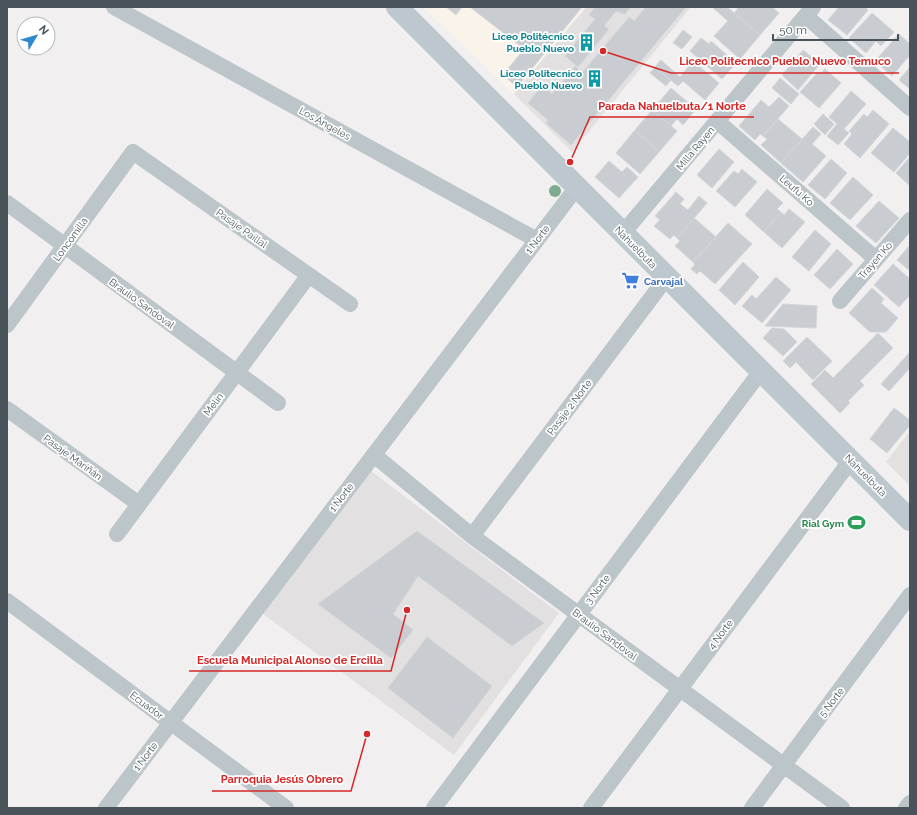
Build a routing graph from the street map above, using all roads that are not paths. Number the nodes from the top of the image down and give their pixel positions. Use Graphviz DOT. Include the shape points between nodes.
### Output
graph roads {
  1 [pos="114,7"];
  2 [pos="397,7"];
  3 [pos="810,12"];
  4 [pos="910,108"];
  5 [pos="717,121"];
  6 [pos="133,152"];
  7 [pos="577,187"];
  8 [pos="7,203"];
  9 [pos="910,220"];
  10 [pos="623,233"];
  11 [pos="537,240"];
  12 [pos="65,246"];
  13 [pos="876,259"];
  14 [pos="309,275"];
  15 [pos="667,277"];
  16 [pos="840,301"];
  17 [pos="350,304"];
  18 [pos="7,326"];
  19 [pos="761,371"];
  20 [pos="237,372"];
  21 [pos="278,402"];
  22 [pos="7,409"];
  23 [pos="374,455"];
  24 [pos="850,460"];
  25 [pos="139,504"];
  26 [pos="910,520"];
  27 [pos="118,534"];
  28 [pos="472,536"];
  29 [pos="910,595"];
  30 [pos="7,601"];
  31 [pos="578,614"];
  32 [pos="679,689"];
  33 [pos="171,722"];
  34 [pos="783,765"];
  35 [pos="269,803"];
  36 [pos="910,803"];
  37 [pos="106,808"];
  38 [pos="286,808"];
  39 [pos="434,808"];
  40 [pos="591,808"];
  41 [pos="752,808"];
  42 [pos="842,808"];
  43 [pos="906,808"];
  1 -- 11 [label="street, Los Ángeles"];
  2 -- 7 [label="main road, Nahuelbuta"];
  3 -- 4 [label="street"];
  3 -- 5 [label="street, Milla Rayen"];
  5 -- 10 [label="street, Milla Rayen"];
  5 -- 13 [label="street, Leufu Ko"];
  6 -- 12 [label="street, Loncomilla"];
  6 -- 14 [label="street, Pasaje Paillal"];
  7 -- 10 [label="main road, Nahuelbuta"];
  7 -- 11 [label="street, 1 Norte"];
  8 -- 12 [label="street, Braulio Sandoval"];
  9 -- 13 [label="street, Trayen Ko"];
  10 -- 15 [label="main road, Nahuelbuta"];
  11 -- 23 [label="street, 1 Norte"];
  12 -- 18 [label="street, Loncomilla"];
  12 -- 20 [label="street, Braulio Sandoval"];
  13 -- 16 [label="street, Trayen Ko"];
  14 -- 17 [label="street, Pasaje Paillal"];
  14 -- 20 [label="street, Melin"];
  15 -- 19 [label="main road, Nahuelbuta"];
  15 -- 28 [label="street, Pasaje 2 Norte"];
  19 -- 24 [label="main road, Nahuelbuta"];
  19 -- 31 [label="street, 3 Norte"];
  20 -- 21 [label="street, Braulio Sandoval"];
  20 -- 25 [label="street, Melin"];
  22 -- 25 [label="street, Pasaje Mariñán"];
  23 -- 28 [label="street, Braulio Sandoval"];
  23 -- 33 [label="street, 1 Norte"];
  24 -- 26 [label="main road, Nahuelbuta"];
  24 -- 32 [label="street, 4 Norte"];
  25 -- 27 [label="street, Melin"];
  28 -- 31 [label="street, Braulio Sandoval"];
  29 -- 34 [label="street, 5 Norte"];
  30 -- 33 [label="street, Ecuador"];
  31 -- 32 [label="street, Braulio Sandoval"];
  31 -- 39 [label="street, 3 Norte"];
  32 -- 34 [label="street, Braulio Sandoval"];
  32 -- 40 [label="street, 4 Norte"];
  33 -- 35 [label="street, Ecuador"];
  33 -- 37 [label="street, 1 Norte"];
  34 -- 41 [label="street, 5 Norte"];
  34 -- 42 [label="street, Braulio Sandoval"];
  35 -- 38 [label="street, Ecuador"];
  36 -- 43 [label="street"];
}
